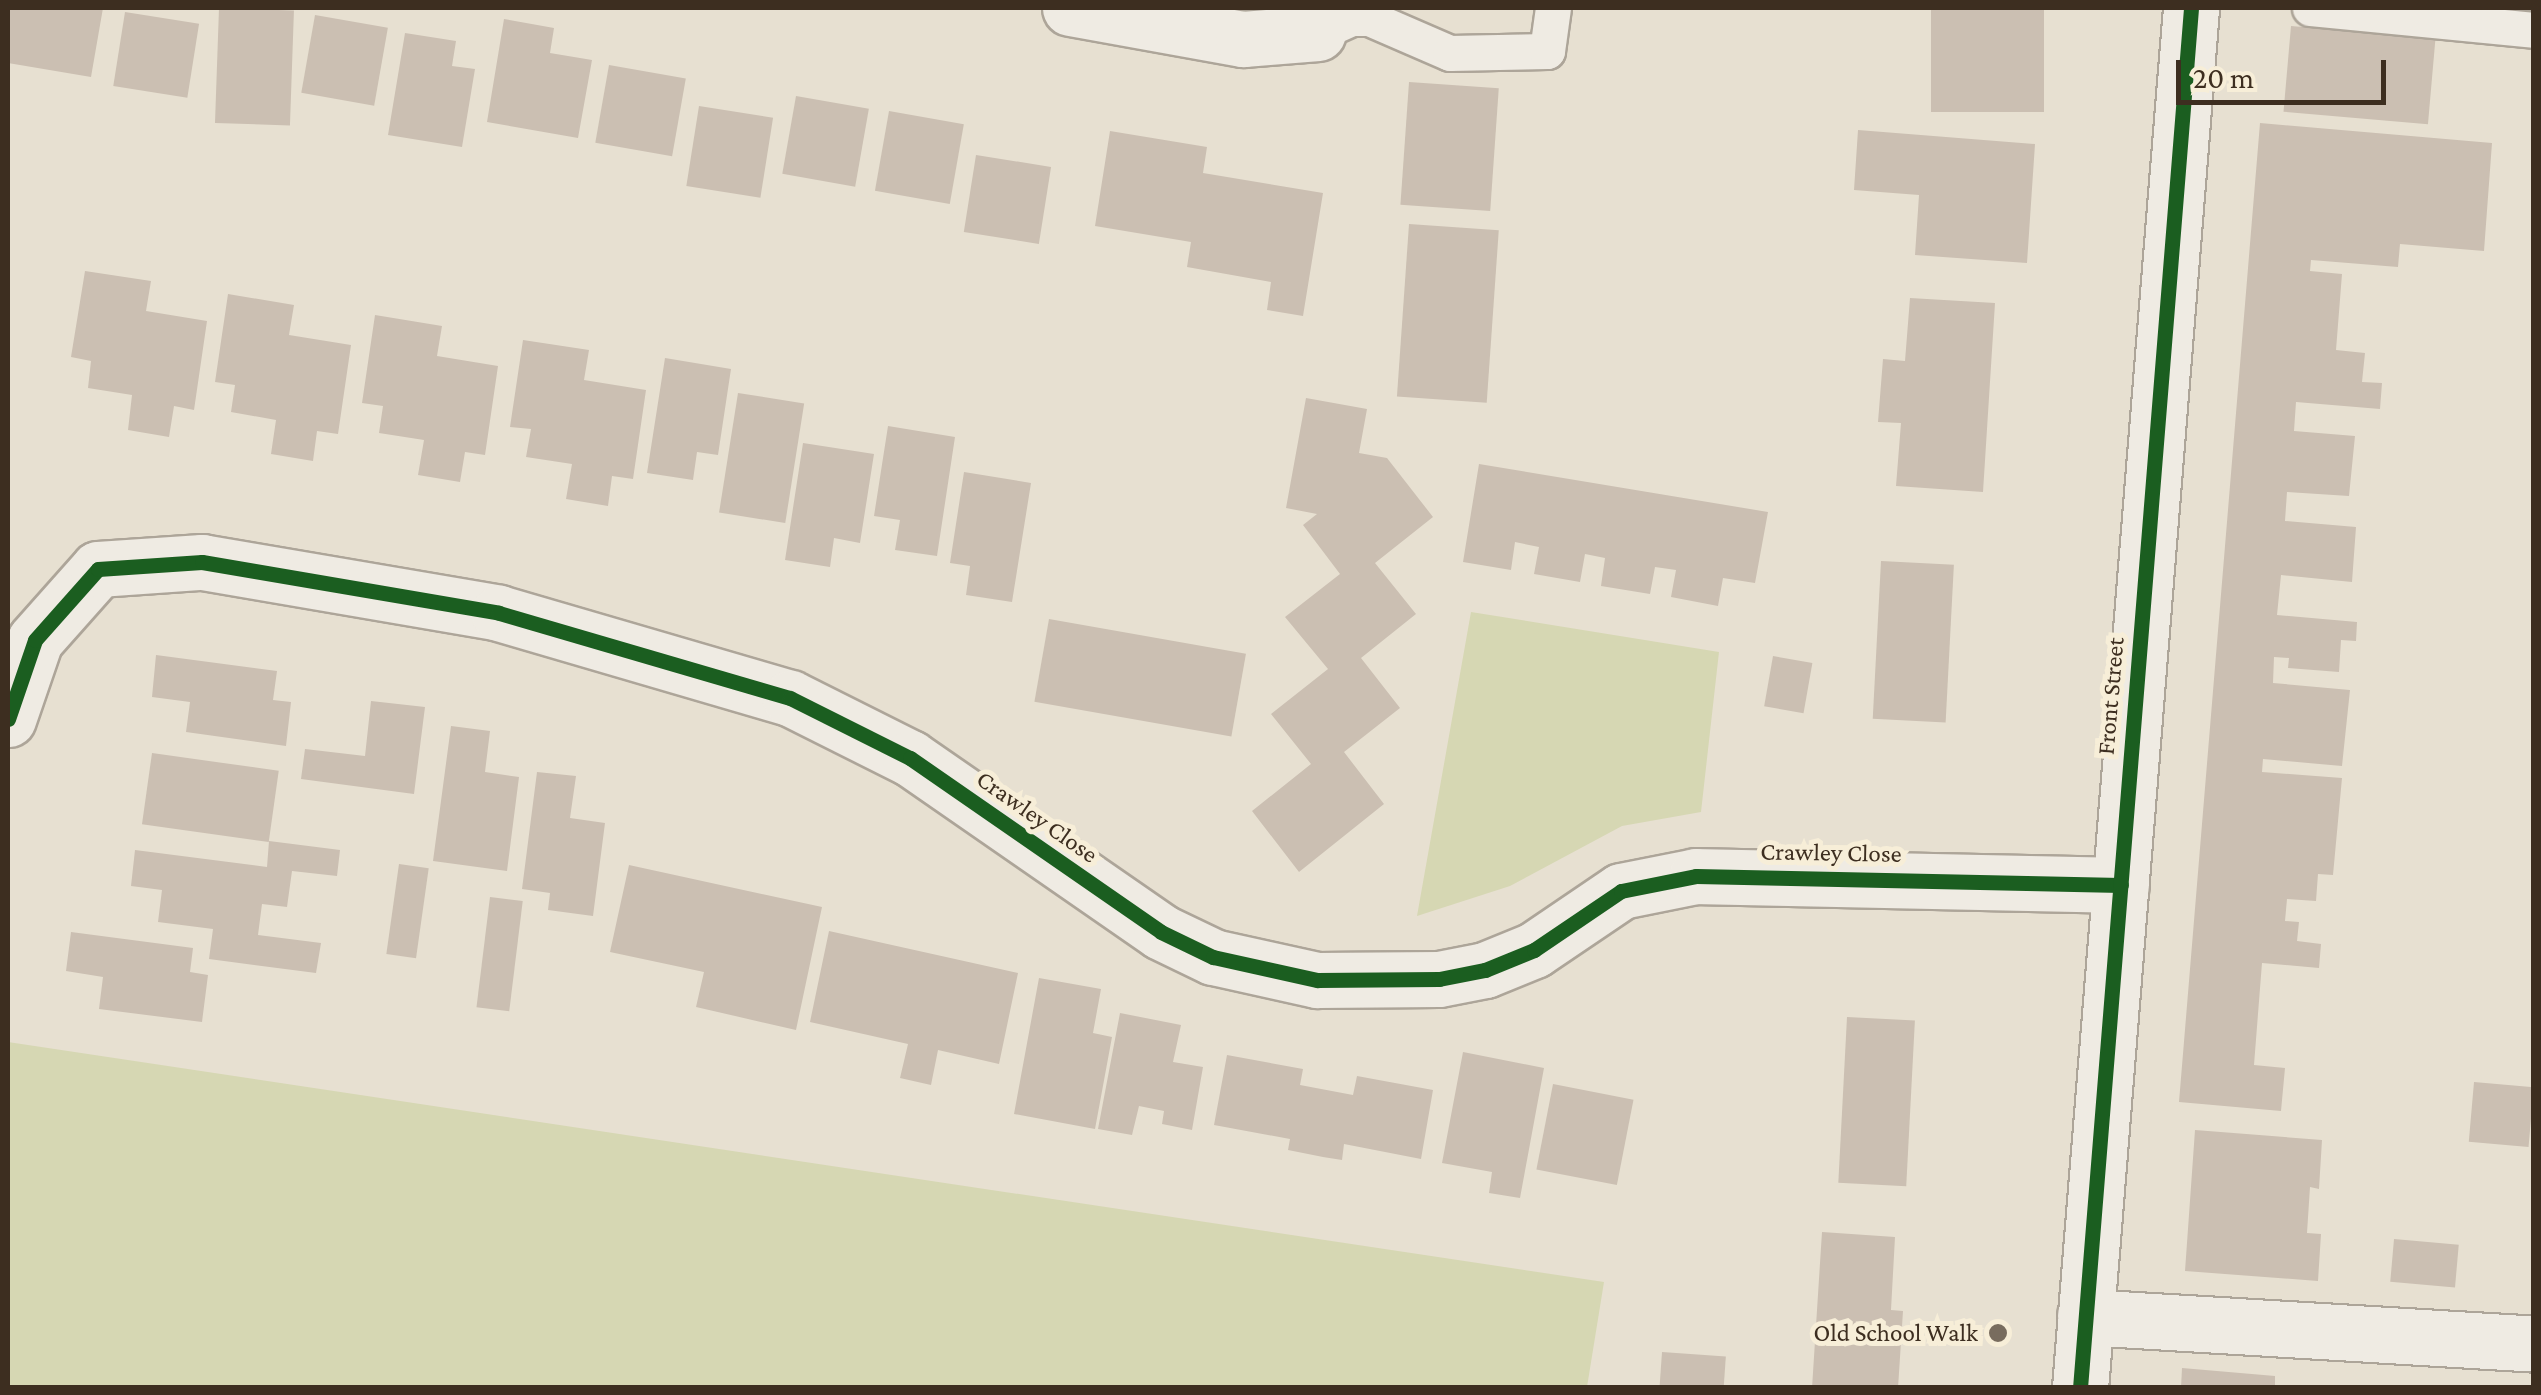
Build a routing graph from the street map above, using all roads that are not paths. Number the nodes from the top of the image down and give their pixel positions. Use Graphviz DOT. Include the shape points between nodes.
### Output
graph roads {
  1 [pos="1070,8"];
  2 [pos="1553,8"];
  3 [pos="2190,8"];
  4 [pos="2310,8"];
  5 [pos="2534,30"];
  6 [pos="1318,33"];
  7 [pos="8,719"];
  8 [pos="2121,885"];
  9 [pos="2085,1317"];
  10 [pos="2534,1344"];
  11 [pos="2080,1388"];
  1 -- 6 [label="street" via="1244,38"];
  2 -- 6 [label="lane" via="1548,52 1450,53 1369,18 1351,18"];
  3 -- 8 [label="street, Front Street"];
  4 -- 5 [label="lane"];
  7 -- 8 [label="street, Crawley Close" via="34,640 98,569 202,562 499,613 790,698 910,758 1161,932 1213,957 1317,980 1438,979 1485,970 1534,950 1622,892 1682,877"];
  8 -- 9 [label="street, Front Street"];
  9 -- 10 [label="street"];
  9 -- 11 [label="street, Front Street"];
}
